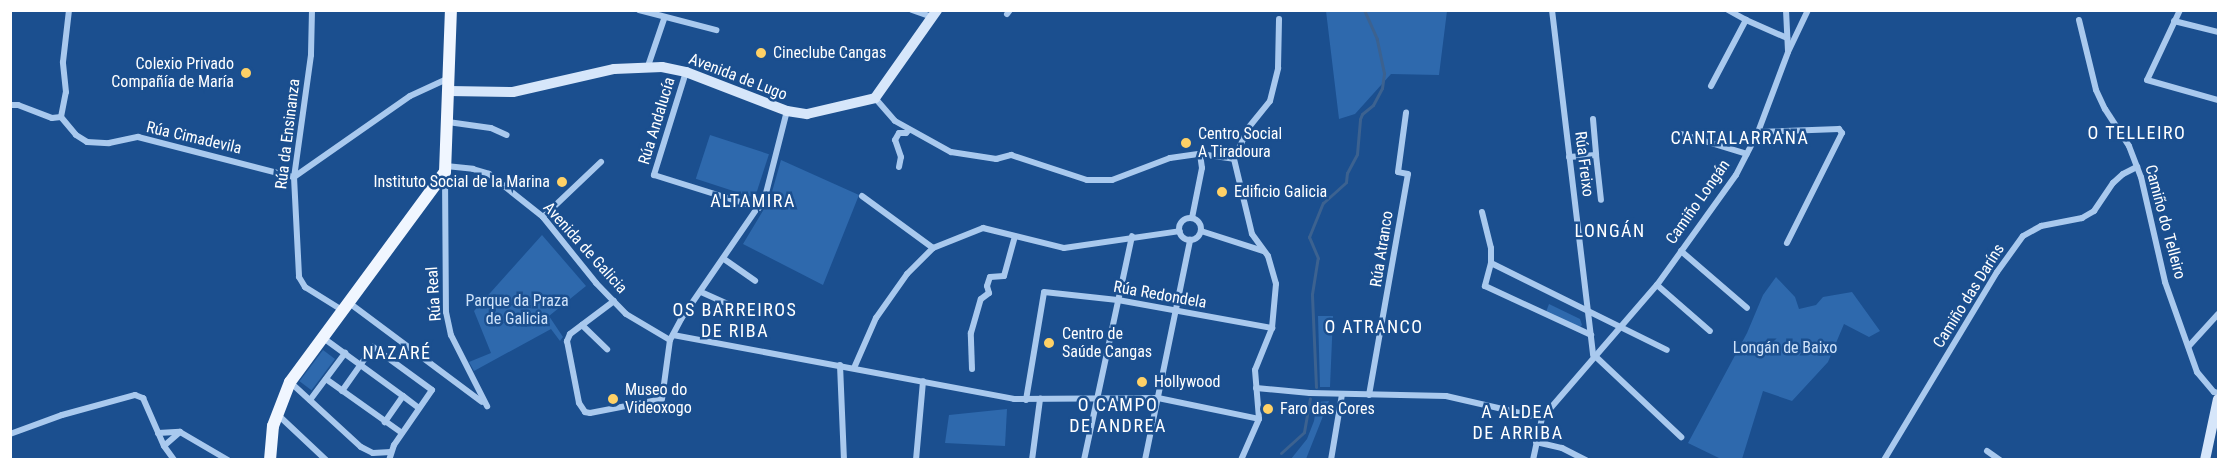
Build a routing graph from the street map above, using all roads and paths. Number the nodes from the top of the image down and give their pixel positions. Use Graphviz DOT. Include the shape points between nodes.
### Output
graph roads {
  1 [pos="69,10"];
  2 [pos="312,10"];
  3 [pos="451,10"];
  4 [pos="639,10"];
  5 [pos="912,10"];
  6 [pos="1552,10"];
  7 [pos="1728,10"];
  8 [pos="1786,10"];
  9 [pos="1808,10"];
  10 [pos="2180,10"];
  11 [pos="935,14"];
  12 [pos="664,19"];
  13 [pos="1279,19"];
  14 [pos="1746,20"];
  15 [pos="2079,20"];
  16 [pos="2174,21"];
  17 [pos="716,30"];
  18 [pos="2218,32"];
  19 [pos="1787,38"];
  20 [pos="1788,52"];
  21 [pos="648,66"];
  22 [pos="686,72"];
  23 [pos="449,84"];
  24 [pos="1711,86"];
  25 [pos="875,98"];
  26 [pos="2218,100"];
  27 [pos="10,105"];
  28 [pos="787,111"];
  29 [pos="1406,113"];
  30 [pos="61,117"];
  31 [pos="1593,119"];
  32 [pos="448,122"];
  33 [pos="909,130"];
  34 [pos="1675,132"];
  35 [pos="1758,132"];
  36 [pos="507,135"];
  37 [pos="1200,154"];
  38 [pos="1747,154"];
  39 [pos="1596,155"];
  40 [pos="1569,157"];
  41 [pos="1234,159"];
  42 [pos="601,162"];
  43 [pos="899,167"];
  44 [pos="2137,167"];
  45 [pos="446,169"];
  46 [pos="294,177"];
  47 [pos="862,195"];
  48 [pos="1601,200"];
  49 [pos="759,208"];
  50 [pos="1482,212"];
  51 [pos="543,217"];
  52 [pos="1192,218"];
  53 [pos="1180,231"];
  54 [pos="1201,231"];
  55 [pos="1015,236"];
  56 [pos="1132,236"];
  57 [pos="1190,240"];
  58 [pos="1787,243"];
  59 [pos="933,248"];
  60 [pos="1263,251"];
  61 [pos="1681,251"];
  62 [pos="724,259"];
  63 [pos="1491,263"];
  64 [pos="755,280"];
  65 [pos="1657,285"];
  66 [pos="700,292"];
  67 [pos="1118,300"];
  68 [pos="614,301"];
  69 [pos="345,306"];
  70 [pos="1747,309"];
  71 [pos="1175,310"];
  72 [pos="1589,311"];
  73 [pos="746,312"];
  74 [pos="2218,314"];
  75 [pos="582,325"];
  76 [pos="1620,327"];
  77 [pos="1272,328"];
  78 [pos="1710,332"];
  79 [pos="1591,336"];
  80 [pos="322,337"];
  81 [pos="672,338"];
  82 [pos="2189,346"];
  83 [pos="607,349"];
  84 [pos="1667,350"];
  85 [pos="345,353"];
  86 [pos="1594,356"];
  87 [pos="360,365"];
  88 [pos="840,365"];
  89 [pos="854,368"];
  90 [pos="972,369"];
  91 [pos="326,379"];
  92 [pos="290,381"];
  93 [pos="923,381"];
  94 [pos="1256,388"];
  95 [pos="342,391"];
  96 [pos="2218,393"];
  97 [pos="1342,394"];
  98 [pos="1369,395"];
  99 [pos="404,396"];
  100 [pos="1097,397"];
  101 [pos="1158,398"];
  102 [pos="1040,399"];
  103 [pos="2218,399"];
  104 [pos="310,400"];
  105 [pos="1026,400"];
  106 [pos="486,406"];
  107 [pos="419,408"];
  108 [pos="276,412"];
  109 [pos="1542,418"];
  110 [pos="1259,419"];
  111 [pos="385,422"];
  112 [pos="158,433"];
  113 [pos="182,433"];
  114 [pos="402,433"];
  115 [pos="10,434"];
  116 [pos="1681,437"];
  117 [pos="1536,442"];
  118 [pos="164,446"];
  119 [pos="1987,451"];
  120 [pos="391,452"];
  121 [pos="174,459"];
  122 [pos="228,459"];
  123 [pos="270,459"];
  124 [pos="326,459"];
  125 [pos="389,459"];
  126 [pos="844,459"];
  127 [pos="916,459"];
  128 [pos="1032,459"];
  129 [pos="1084,459"];
  130 [pos="1145,459"];
  131 [pos="1241,459"];
  132 [pos="1332,459"];
  133 [pos="1533,459"];
  134 [pos="1586,459"];
  135 [pos="1884,459"];
  136 [pos="2000,459"];
  137 [pos="2205,459"];
  1 -- 30 [label="street" via="63,62 66,93"];
  2 -- 46 [label="street, Rúa da Ensinanza" via="311,55"];
  3 -- 23 [label="main road"];
  4 -- 12 [label="street"];
  5 -- 11 [label="street"];
  6 -- 40 [label="street, Rúa Freixo"];
  7 -- 14 [label="street"];
  8 -- 19 [label="street"];
  9 -- 20 [label="street, Camiño Longán"];
  10 -- 16 [label="street"];
  11 -- 25 [label="street"];
  12 -- 17 [label="street"];
  12 -- 21 [label="street"];
  13 -- 41 [label="street" via="1278,68 1270,101 1249,127"];
  14 -- 19 [label="street"];
  14 -- 24 [label="street"];
  15 -- 44 [label="street, Camiño do Telleiro" via="2097,90"];
  16 -- 18 [label="street"];
  16 -- 26 [label="street" via="2147,80"];
  19 -- 20 [label="street"];
  20 -- 35 [label="street, Camiño Longán"];
  21 -- 22 [label="street, Avenida de Lugo"];
  21 -- 23 [label="street, Avenida de Lugo" via="614,69 513,92"];
  22 -- 28 [label="street, Avenida de Lugo"];
  22 -- 49 [label="street, Rúa Andalucía" via="654,175"];
  23 -- 32 [label="main road"];
  23 -- 46 [label="street" via="410,96"];
  25 -- 28 [label="street, Avenida de Lugo" via="807,114"];
  25 -- 33 [label="street"];
  27 -- 30 [label="street" via="52,118"];
  28 -- 49 [label="street"];
  29 -- 98 [label="street, Rúa Atranco" via="1398,172 1408,174"];
  30 -- 46 [label="street, Rúa Cimadevila" via="87,142 110,143 138,137"];
  31 -- 39 [label="street"];
  32 -- 36 [label="street" via="491,128"];
  32 -- 45 [label="main road"];
  33 -- 37 [label="street" via="951,152 996,159 1011,155 1087,180 1112,180 1170,158"];
  33 -- 43 [label="street" via="899,133 895,140 901,157"];
  34 -- 38 [label="street"];
  35 -- 38 [label="street, Camiño Longán"];
  35 -- 58 [label="street" via="1839,129 1842,133"];
  37 -- 41 [label="street"];
  37 -- 52 [label="street" via="1202,168"];
  38 -- 61 [label="street, Camiño Longán"];
  39 -- 40 [label="street"];
  39 -- 48 [label="street"];
  40 -- 72 [label="street, Rúa Freixo"];
  41 -- 60 [label="street" via="1252,234"];
  42 -- 51 [label="street"];
  44 -- 82 [label="street, Camiño do Telleiro" via="2166,282"];
  44 -- 135 [label="street, Camiño das Daríns" via="2113,183 2094,211 2082,218 2041,226 2023,236 1997,272"];
  45 -- 51 [label="street, Avenida de Galicia" via="473,169 489,174"];
  45 -- 69 [label="main road" via="417,214"];
  45 -- 106 [label="street, Rúa Real" via="447,312 451,335"];
  46 -- 69 [label="street, Rúa da Ensinanza" via="299,277 305,287"];
  47 -- 59 [label="street"];
  49 -- 62 [label="street"];
  50 -- 63 [label="street"];
  51 -- 68 [label="street, Avenida de Galicia"];
  52 -- 53 [label="street" via="1181,223"];
  52 -- 54 [label="street"];
  53 -- 56 [label="street"];
  53 -- 57 [label="street"];
  54 -- 57 [label="street"];
  54 -- 60 [label="street"];
  55 -- 56 [label="street" via="1053,247 1074,247"];
  55 -- 59 [label="street" via="983,228"];
  55 -- 90 [label="street" via="1004,276 990,277 989,293 981,299 971,333"];
  56 -- 67 [label="street"];
  57 -- 71 [label="street"];
  59 -- 89 [label="street" via="907,274 876,318"];
  60 -- 77 [label="street" via="1276,284"];
  61 -- 65 [label="street, Camiño Longán"];
  61 -- 70 [label="street"];
  62 -- 64 [label="street"];
  62 -- 66 [label="street"];
  63 -- 72 [label="street"];
  63 -- 79 [label="street" via="1485,286"];
  65 -- 76 [label="street, Camiño Longán"];
  65 -- 78 [label="street"];
  66 -- 73 [label="street"];
  66 -- 81 [label="street"];
  67 -- 71 [label="street, Rúa Redondela"];
  67 -- 100 [label="street"];
  67 -- 105 [label="street, Rúa Redondela" via="1044,292"];
  68 -- 75 [label="street"];
  68 -- 81 [label="street, Avenida de Galicia" via="626,314"];
  69 -- 80 [label="main road"];
  69 -- 106 [label="street, Rúa da Ensinanza"];
  71 -- 77 [label="street, Rúa Redondela"];
  71 -- 101 [label="street"];
  72 -- 76 [label="street"];
  72 -- 79 [label="street, Rúa Freixo"];
  74 -- 82 [label="street"];
  75 -- 81 [label="street" via="570,334 567,347 579,403 590,413 662,399"];
  75 -- 83 [label="street"];
  76 -- 84 [label="street"];
  76 -- 86 [label="street, Camiño Longán"];
  77 -- 94 [label="street" via="1255,370"];
  79 -- 86 [label="street, Rúa Freixo"];
  80 -- 85 [label="street"];
  80 -- 92 [label="main road"];
  81 -- 88 [label="street, Avenida de Galicia"];
  82 -- 96 [label="street, Camiño do Telleiro" via="2197,372"];
  85 -- 87 [label="street"];
  85 -- 91 [label="street"];
  86 -- 109 [label="street, Camiño Longán"];
  86 -- 116 [label="street"];
  87 -- 95 [label="street"];
  87 -- 99 [label="street"];
  87 -- 107 [label="street" via="373,347 432,390"];
  88 -- 89 [label="street, Avenida de Galicia"];
  88 -- 126 [label="street"];
  89 -- 93 [label="street, Avenida de Galicia"];
  91 -- 95 [label="street"];
  91 -- 104 [label="street"];
  92 -- 104 [label="street"];
  92 -- 108 [label="main road"];
  93 -- 105 [label="street, Avenida de Galicia"];
  93 -- 127 [label="street"];
  94 -- 97 [label="street"];
  94 -- 110 [label="street"];
  95 -- 111 [label="street"];
  97 -- 98 [label="street"];
  97 -- 132 [label="street"];
  98 -- 109 [label="street" via="1446,396"];
  99 -- 107 [label="street"];
  99 -- 111 [label="street"];
  100 -- 101 [label="street, Avenida de Galicia"];
  100 -- 102 [label="street, Avenida de Galicia"];
  100 -- 129 [label="street"];
  101 -- 110 [label="street, Avenida de Galicia"];
  101 -- 130 [label="street"];
  102 -- 105 [label="street, Avenida de Galicia"];
  102 -- 128 [label="street"];
  103 -- 137 [label="street"];
  104 -- 120 [label="street" via="361,447 373,453"];
  107 -- 114 [label="street"];
  108 -- 123 [label="main road"];
  108 -- 124 [label="street"];
  109 -- 117 [label="street"];
  110 -- 131 [label="street"];
  111 -- 114 [label="street"];
  112 -- 113 [label="street"];
  112 -- 115 [label="street" via="143,398 135,395"];
  112 -- 118 [label="street"];
  113 -- 118 [label="street"];
  113 -- 122 [label="street"];
  114 -- 120 [label="street"];
  117 -- 133 [label="street"];
  117 -- 134 [label="street"];
  118 -- 121 [label="street"];
  119 -- 136 [label="street"];
  120 -- 125 [label="street"];
}
